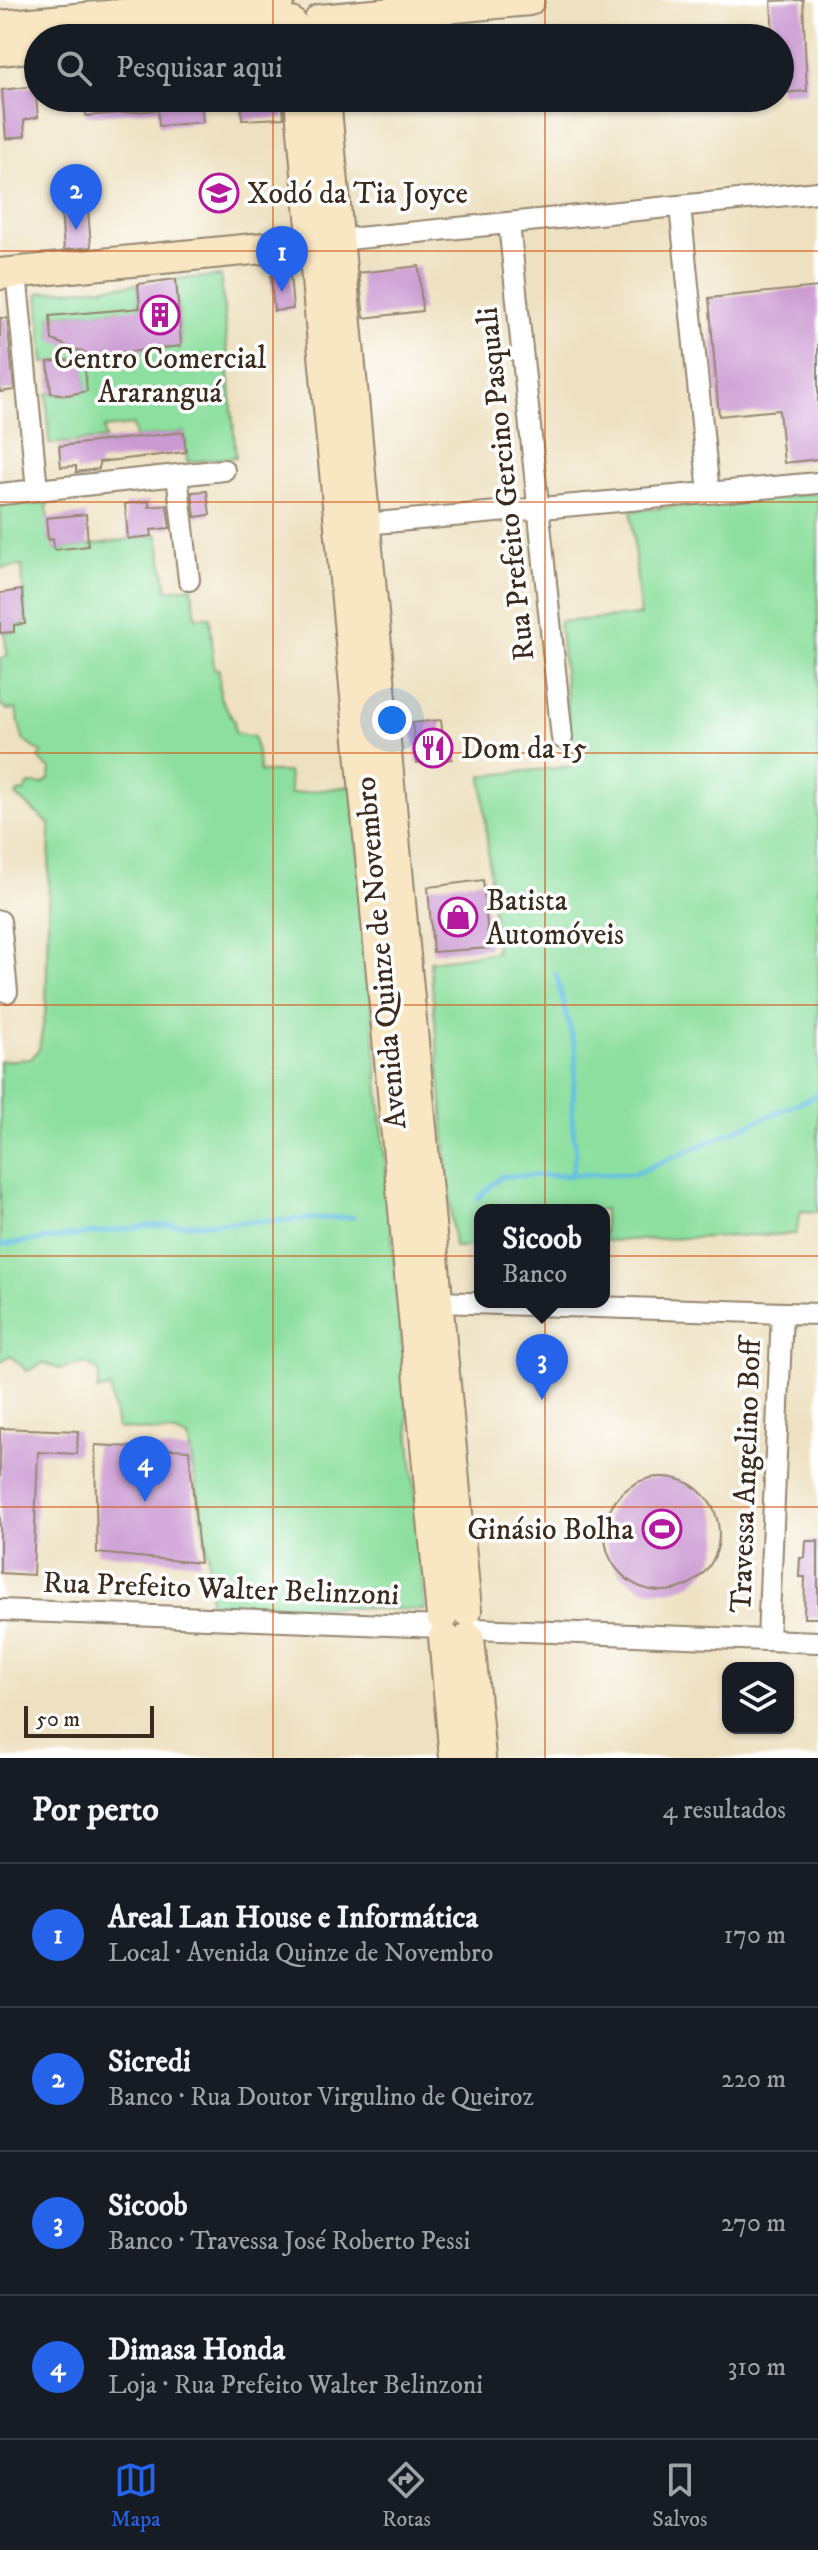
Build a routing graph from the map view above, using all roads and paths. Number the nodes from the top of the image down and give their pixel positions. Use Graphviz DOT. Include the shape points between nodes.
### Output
graph roads {
  1 [pos="529,0"];
  2 [pos="303,18"];
  3 [pos="76,24"];
  4 [pos="250,24"];
  5 [pos="24,25"];
  6 [pos="0,26"];
  7 [pos="24,47"];
  8 [pos="0,50"];
  9 [pos="303,112"];
  10 [pos="325,112"];
  11 [pos="818,192"];
  12 [pos="680,206"];
  13 [pos="509,223"];
  14 [pos="326,242"];
  15 [pos="8,273"];
  16 [pos="224,470"];
  17 [pos="177,475"];
  18 [pos="818,483"];
  19 [pos="37,490"];
  20 [pos="709,493"];
  21 [pos="0,494"];
  22 [pos="538,508"];
  23 [pos="365,524"];
  24 [pos="189,580"];
  25 [pos="562,738"];
  26 [pos="0,921"];
  27 [pos="7,992"];
  28 [pos="437,1302"];
  29 [pos="474,1303"];
  30 [pos="610,1308"];
  31 [pos="782,1313"];
  32 [pos="818,1314"];
  33 [pos="0,1610"];
  34 [pos="456,1626"];
  35 [pos="768,1640"];
  36 [pos="818,1642"];
  37 [pos="455,1758"];
  38 [pos="480,1758"];
  1 -- 2 [label="street"];
  2 -- 3 [label="street"];
  2 -- 4 [label="street"];
  5 -- 6 [label="street"];
  7 -- 8 [label="street"];
  9 -- 14 [label="street, Avenida Quinze de Novembro"];
  10 -- 14 [label="street, Avenida Quinze de Novembro"];
  11 -- 12 [label="street"];
  12 -- 13 [label="street"];
  12 -- 20 [label="street"];
  13 -- 14 [label="street"];
  13 -- 22 [label="street, Rua Prefeito Gercino Pasquali"];
  14 -- 15 [label="street"];
  14 -- 23 [label="street, Avenida Quinze de Novembro"];
  14 -- 34 [label="street, Avenida Quinze de Novembro"];
  15 -- 19 [label="street"];
  16 -- 17 [label="street"];
  17 -- 19 [label="street"];
  17 -- 24 [label="street"];
  18 -- 20 [label="street"];
  19 -- 21 [label="street"];
  20 -- 22 [label="street"];
  22 -- 23 [label="street"];
  22 -- 25 [label="street, Rua Prefeito Gercino Pasquali"];
  23 -- 28 [label="street, Avenida Quinze de Novembro"];
  26 -- 27 [label="street"];
  28 -- 29 [label="street"];
  28 -- 34 [label="street, Avenida Quinze de Novembro"];
  30 -- 31 [label="street"];
  31 -- 32 [label="street"];
  31 -- 35 [label="street, Travessa Angelino Boff"];
  33 -- 34 [label="street, Rua Prefeito Walter Belinzoni"];
  34 -- 35 [label="street, Rua Prefeito Walter Belinzoni"];
  34 -- 37 [label="street, Avenida Quinze de Novembro"];
  34 -- 38 [label="street, Avenida Quinze de Novembro"];
  35 -- 36 [label="street, Rua Prefeito Walter Belinzoni"];
}
